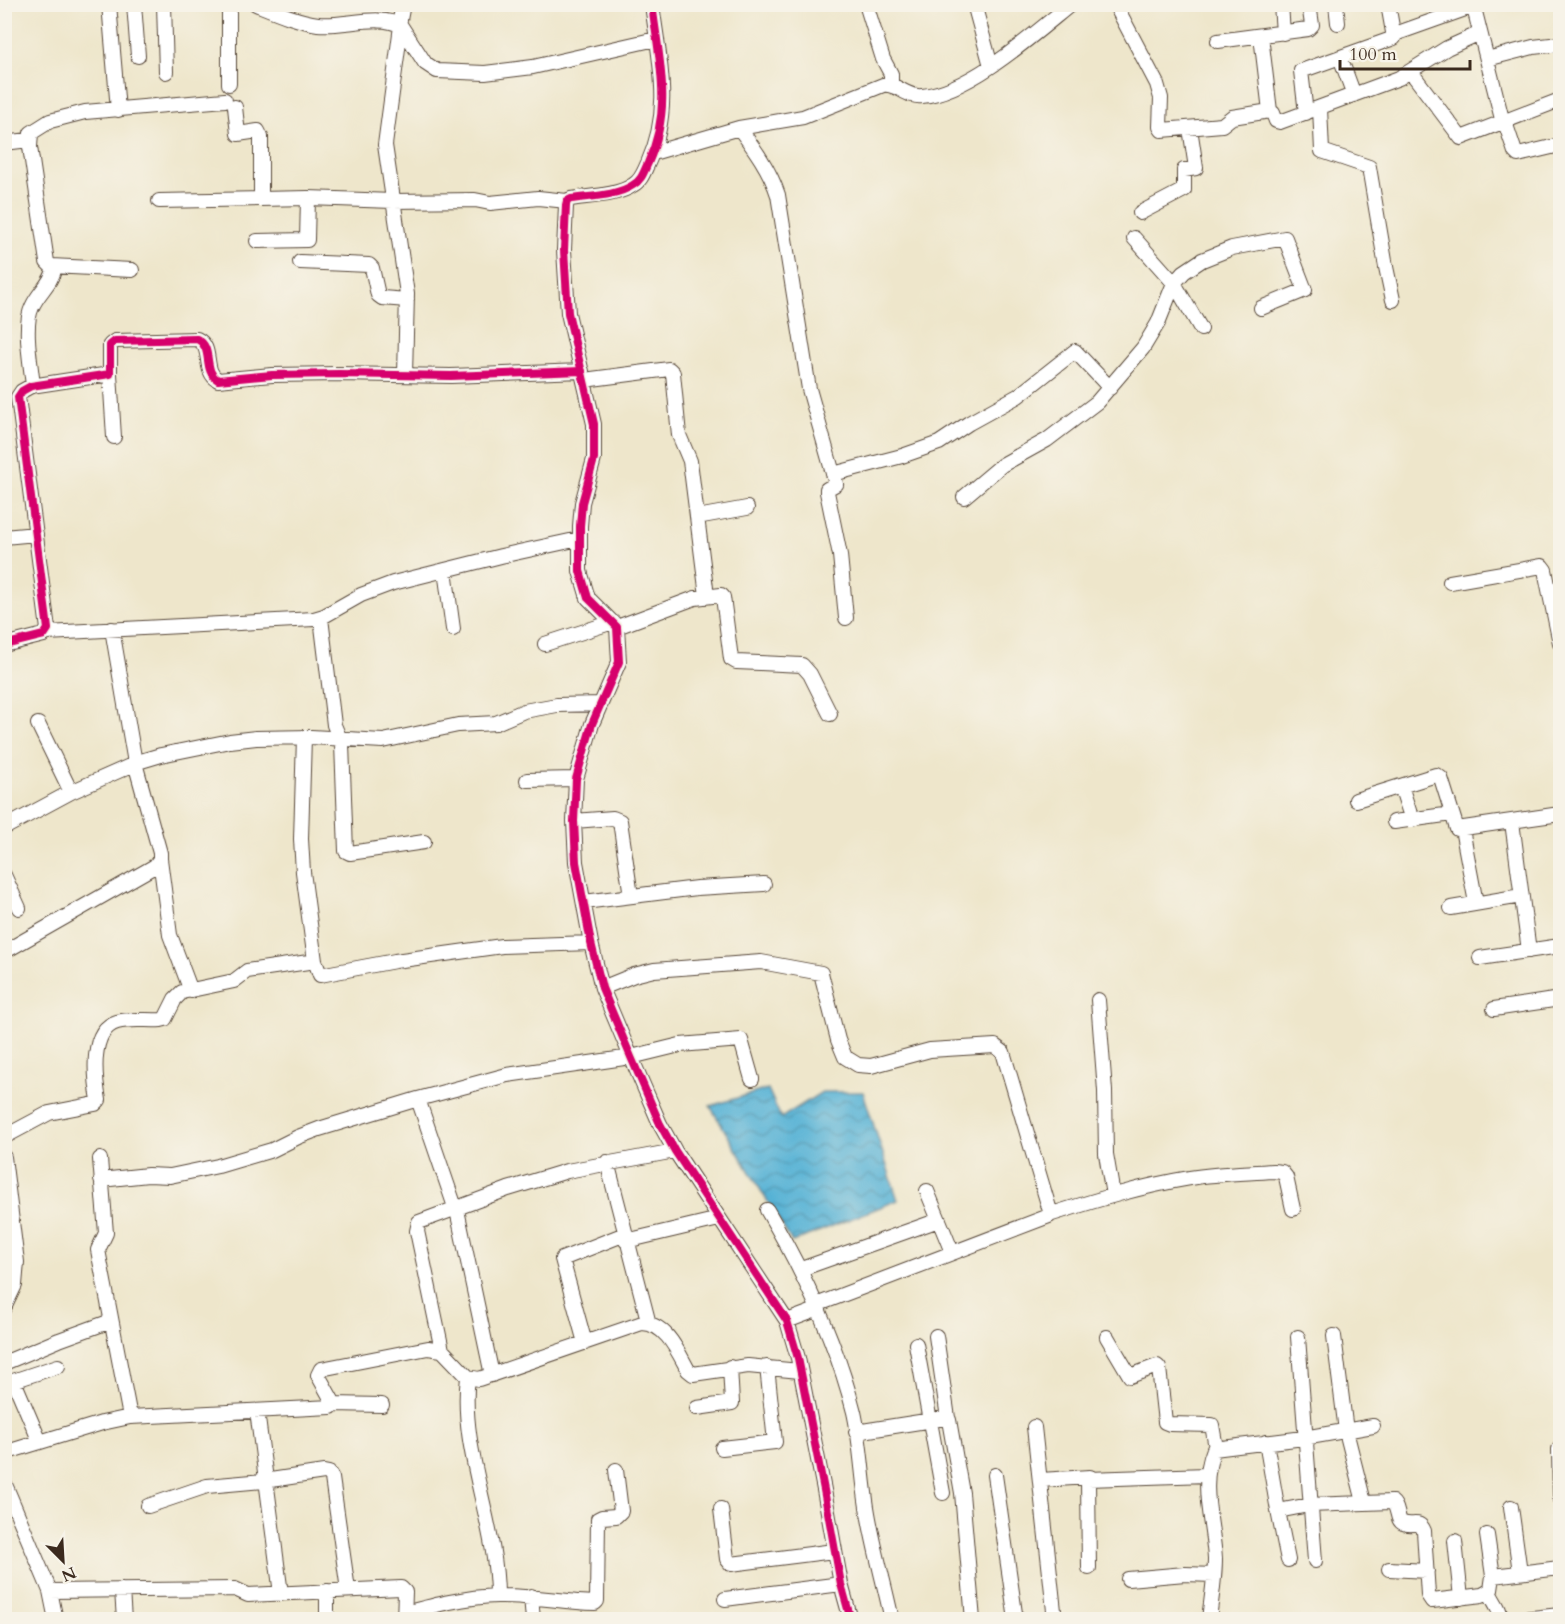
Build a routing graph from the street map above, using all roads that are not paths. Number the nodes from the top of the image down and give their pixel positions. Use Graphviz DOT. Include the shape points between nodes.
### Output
graph roads {
  1 [pos="109,4"];
  2 [pos="134,4"];
  3 [pos="164,4"];
  4 [pos="229,4"];
  5 [pos="256,4"];
  6 [pos="403,4"];
  7 [pos="652,4"];
  8 [pos="866,4"];
  9 [pos="974,4"];
  10 [pos="1071,4"];
  11 [pos="1115,4"];
  12 [pos="1281,4"];
  13 [pos="1309,4"];
  14 [pos="1336,4"];
  15 [pos="1388,4"];
  16 [pos="1473,5"];
  17 [pos="1338,23"];
  18 [pos="400,26"];
  19 [pos="1283,33"];
  20 [pos="1480,33"];
  21 [pos="1395,34"];
  22 [pos="1261,36"];
  23 [pos="656,39"];
  24 [pos="1218,41"];
  25 [pos="1560,44"];
  26 [pos="138,56"];
  27 [pos="1340,57"];
  28 [pos="1487,59"];
  29 [pos="991,66"];
  30 [pos="166,72"];
  31 [pos="1411,72"];
  32 [pos="229,84"];
  33 [pos="891,84"];
  34 [pos="1354,95"];
  35 [pos="1560,100"];
  36 [pos="1320,108"];
  37 [pos="118,110"];
  38 [pos="1270,111"];
  39 [pos="1306,113"];
  40 [pos="1504,123"];
  41 [pos="738,128"];
  42 [pos="1190,128"];
  43 [pos="29,140"];
  44 [pos="4,143"];
  45 [pos="1560,145"];
  46 [pos="653,153"];
  47 [pos="309,198"];
  48 [pos="261,199"];
  49 [pos="159,201"];
  50 [pos="393,201"];
  51 [pos="567,201"];
  52 [pos="1140,213"];
  53 [pos="1134,238"];
  54 [pos="257,241"];
  55 [pos="300,262"];
  56 [pos="55,267"];
  57 [pos="132,270"];
  58 [pos="1174,282"];
  59 [pos="407,300"];
  60 [pos="1393,300"];
  61 [pos="1261,308"];
  62 [pos="1201,329"];
  63 [pos="110,374"];
  64 [pos="405,375"];
  65 [pos="583,376"];
  66 [pos="33,386"];
  67 [pos="1110,388"];
  68 [pos="114,437"];
  69 [pos="833,474"];
  70 [pos="964,497"];
  71 [pos="747,508"];
  72 [pos="697,517"];
  73 [pos="36,534"];
  74 [pos="4,537"];
  75 [pos="579,540"];
  76 [pos="445,570"];
  77 [pos="1450,582"];
  78 [pos="707,596"];
  79 [pos="321,618"];
  80 [pos="846,618"];
  81 [pos="615,624"];
  82 [pos="112,629"];
  83 [pos="453,629"];
  84 [pos="47,633"];
  85 [pos="1560,643"];
  86 [pos="545,644"];
  87 [pos="4,645"];
  88 [pos="601,704"];
  89 [pos="830,714"];
  90 [pos="38,724"];
  91 [pos="304,737"];
  92 [pos="340,739"];
  93 [pos="135,763"];
  94 [pos="576,779"];
  95 [pos="527,780"];
  96 [pos="1401,786"];
  97 [pos="71,792"];
  98 [pos="1356,800"];
  99 [pos="1452,814"];
  100 [pos="1560,814"];
  101 [pos="1412,820"];
  102 [pos="574,821"];
  103 [pos="1395,822"];
  104 [pos="1512,822"];
  105 [pos="4,828"];
  106 [pos="1462,830"];
  107 [pos="424,842"];
  108 [pos="160,860"];
  109 [pos="4,875"];
  110 [pos="764,884"];
  111 [pos="631,896"];
  112 [pos="1521,896"];
  113 [pos="584,902"];
  114 [pos="1476,903"];
  115 [pos="19,908"];
  116 [pos="1451,908"];
  117 [pos="591,943"];
  118 [pos="1560,946"];
  119 [pos="1529,951"];
  120 [pos="4,952"];
  121 [pos="1480,958"];
  122 [pos="315,961"];
  123 [pos="602,988"];
  124 [pos="191,991"];
  125 [pos="1560,999"];
  126 [pos="1098,1000"];
  127 [pos="1494,1009"];
  128 [pos="631,1057"];
  129 [pos="752,1079"];
  130 [pos="418,1099"];
  131 [pos="5,1134"];
  132 [pos="675,1151"];
  133 [pos="4,1157"];
  134 [pos="100,1159"];
  135 [pos="607,1162"];
  136 [pos="102,1180"];
  137 [pos="927,1191"];
  138 [pos="1113,1195"];
  139 [pos="1293,1209"];
  140 [pos="456,1210"];
  141 [pos="767,1210"];
  142 [pos="1049,1215"];
  143 [pos="719,1219"];
  144 [pos="939,1220"];
  145 [pos="626,1237"];
  146 [pos="952,1252"];
  147 [pos="801,1269"];
  148 [pos="817,1307"];
  149 [pos="4,1308"];
  150 [pos="787,1321"];
  151 [pos="111,1322"];
  152 [pos="649,1323"];
  153 [pos="936,1336"];
  154 [pos="1334,1336"];
  155 [pos="1107,1337"];
  156 [pos="1298,1337"];
  157 [pos="585,1343"];
  158 [pos="916,1344"];
  159 [pos="442,1350"];
  160 [pos="4,1363"];
  161 [pos="58,1365"];
  162 [pos="768,1366"];
  163 [pos="730,1367"];
  164 [pos="800,1371"];
  165 [pos="492,1376"];
  166 [pos="468,1377"];
  167 [pos="9,1382"];
  168 [pos="333,1404"];
  169 [pos="382,1405"];
  170 [pos="698,1408"];
  171 [pos="257,1411"];
  172 [pos="130,1417"];
  173 [pos="948,1418"];
  174 [pos="929,1420"];
  175 [pos="1373,1426"];
  176 [pos="1034,1427"];
  177 [pos="1346,1431"];
  178 [pos="856,1432"];
  179 [pos="1304,1438"];
  180 [pos="40,1442"];
  181 [pos="1266,1442"];
  182 [pos="722,1448"];
  183 [pos="1216,1448"];
  184 [pos="1559,1449"];
  185 [pos="4,1453"];
  186 [pos="616,1470"];
  187 [pos="995,1475"];
  188 [pos="1207,1475"];
  189 [pos="1090,1477"];
  190 [pos="1040,1480"];
  191 [pos="264,1481"];
  192 [pos="4,1482"];
  193 [pos="1560,1488"];
  194 [pos="943,1493"];
  195 [pos="1560,1498"];
  196 [pos="1364,1503"];
  197 [pos="1309,1505"];
  198 [pos="148,1506"];
  199 [pos="1511,1507"];
  200 [pos="721,1509"];
  201 [pos="1278,1511"];
  202 [pos="1487,1535"];
  203 [pos="1455,1541"];
  204 [pos="834,1551"];
  205 [pos="1288,1560"];
  206 [pos="1315,1561"];
  207 [pos="1089,1568"];
  208 [pos="1560,1568"];
  209 [pos="1389,1569"];
  210 [pos="1427,1571"];
  211 [pos="1520,1572"];
  212 [pos="1214,1575"];
  213 [pos="1493,1576"];
  214 [pos="1128,1579"];
  215 [pos="841,1584"];
  216 [pos="122,1590"];
  217 [pos="348,1590"];
  218 [pos="50,1591"];
  219 [pos="327,1591"];
  220 [pos="1489,1592"];
  221 [pos="281,1594"];
  222 [pos="497,1596"];
  223 [pos="531,1596"];
  224 [pos="1461,1598"];
  225 [pos="725,1599"];
  226 [pos="1560,1615"];
  227 [pos="404,1616"];
  228 [pos="847,1617"];
  229 [pos="57,1620"];
  230 [pos="124,1620"];
  231 [pos="327,1620"];
  232 [pos="533,1620"];
  233 [pos="892,1620"];
  234 [pos="973,1620"];
  235 [pos="1016,1620"];
  236 [pos="1055,1620"];
  237 [pos="1209,1620"];
  238 [pos="1501,1620"];
  239 [pos="1512,1620"];
  1 -- 37 [label="street"];
  2 -- 26 [label="street"];
  3 -- 30 [label="street"];
  4 -- 32 [label="street"];
  5 -- 18 [label="street" via="317,24 372,22"];
  6 -- 18 [label="street"];
  7 -- 23 [label="street"];
  8 -- 33 [label="street"];
  9 -- 29 [label="street"];
  10 -- 29 [label="street"];
  11 -- 42 [label="street" via="1157,84 1160,129"];
  12 -- 19 [label="street"];
  13 -- 19 [label="street" via="1311,27"];
  14 -- 17 [label="street"];
  15 -- 21 [label="street"];
  16 -- 20 [label="street"];
  16 -- 21 [label="street"];
  18 -- 23 [label="street" via="425,63 437,71 485,73 533,68"];
  18 -- 50 [label="street" via="385,145"];
  19 -- 22 [label="street"];
  20 -- 28 [label="street"];
  20 -- 31 [label="street" via="1447,48"];
  21 -- 27 [label="street" via="1391,40"];
  22 -- 24 [label="street"];
  22 -- 38 [label="street"];
  23 -- 46 [label="street" via="664,106"];
  25 -- 28 [label="street"];
  27 -- 34 [label="street"];
  27 -- 39 [label="street" via="1301,71"];
  28 -- 40 [label="street"];
  29 -- 33 [label="street" via="953,87 923,96 910,96"];
  31 -- 34 [label="street"];
  31 -- 40 [label="street" via="1461,138"];
  33 -- 41 [label="street" via="803,117"];
  34 -- 36 [label="street"];
  35 -- 40 [label="street"];
  36 -- 39 [label="street"];
  36 -- 60 [label="street" via="1322,152 1369,167"];
  37 -- 43 [label="street" via="85,112 50,121 32,132"];
  37 -- 48 [label="street" via="230,104 238,134 260,134"];
  38 -- 39 [label="street" via="1278,122"];
  38 -- 42 [label="street" via="1232,117 1222,125"];
  40 -- 45 [label="street" via="1517,155"];
  41 -- 46 [label="street"];
  41 -- 69 [label="street" via="763,163 778,195 809,389"];
  42 -- 52 [label="street" via="1196,168 1184,170 1184,190"];
  43 -- 44 [label="street"];
  43 -- 56 [label="street" via="47,262"];
  46 -- 51 [label="street" via="642,177 631,187"];
  47 -- 48 [label="street"];
  47 -- 50 [label="street"];
  47 -- 54 [label="street" via="307,240"];
  48 -- 49 [label="street"];
  50 -- 51 [label="street"];
  50 -- 59 [label="street"];
  51 -- 65 [label="street" via="564,250 568,313"];
  53 -- 58 [label="street"];
  55 -- 59 [label="street" via="369,265 381,298"];
  56 -- 57 [label="street"];
  56 -- 66 [label="street" via="28,317"];
  58 -- 61 [label="street" via="1190,267 1222,251 1285,238 1305,288"];
  58 -- 62 [label="street"];
  58 -- 67 [label="street" via="1151,335"];
  59 -- 64 [label="street"];
  63 -- 64 [label="street" via="110,345 115,341 194,338 206,346 210,372 218,380 281,375"];
  63 -- 66 [label="street"];
  63 -- 68 [label="street"];
  64 -- 65 [label="street"];
  65 -- 72 [label="street" via="672,370 679,438 690,461"];
  65 -- 75 [label="street" via="596,441 582,503"];
  66 -- 73 [label="street" via="22,390 18,405"];
  67 -- 69 [label="street" via="1078,352 1073,352 1018,396 939,444"];
  67 -- 70 [label="street" via="1070,424 1002,465"];
  69 -- 80 [label="street" via="836,484 827,492 840,555"];
  71 -- 72 [label="street"];
  72 -- 78 [label="street"];
  73 -- 74 [label="street"];
  73 -- 84 [label="street"];
  75 -- 76 [label="street"];
  75 -- 81 [label="street" via="586,595"];
  76 -- 79 [label="street" via="378,588"];
  76 -- 83 [label="street"];
  77 -- 85 [label="street" via="1542,566"];
  78 -- 81 [label="street"];
  78 -- 89 [label="street" via="723,597 731,659 802,665"];
  79 -- 82 [label="street"];
  79 -- 92 [label="street" via="334,725"];
  81 -- 86 [label="street"];
  81 -- 88 [label="street" via="619,662"];
  82 -- 84 [label="street"];
  82 -- 93 [label="street"];
  84 -- 87 [label="street"];
  88 -- 92 [label="street" via="557,705 524,711 496,723 458,725 383,741"];
  88 -- 94 [label="street"];
  90 -- 97 [label="street"];
  91 -- 92 [label="street"];
  91 -- 93 [label="street" via="242,739"];
  91 -- 122 [label="street" via="301,839"];
  92 -- 107 [label="street" via="346,851"];
  93 -- 97 [label="street"];
  93 -- 108 [label="street"];
  94 -- 95 [label="street"];
  94 -- 102 [label="street"];
  96 -- 98 [label="street"];
  96 -- 99 [label="street" via="1439,776"];
  96 -- 101 [label="street"];
  97 -- 105 [label="street"];
  99 -- 101 [label="street"];
  99 -- 106 [label="street" via="1457,830"];
  100 -- 104 [label="street"];
  101 -- 103 [label="street"];
  102 -- 111 [label="street" via="620,821"];
  102 -- 113 [label="street" via="576,868"];
  104 -- 106 [label="street"];
  104 -- 112 [label="street"];
  106 -- 114 [label="street"];
  108 -- 120 [label="street"];
  108 -- 124 [label="street" via="170,935"];
  109 -- 115 [label="street"];
  110 -- 111 [label="street"];
  111 -- 113 [label="street"];
  112 -- 114 [label="street"];
  112 -- 119 [label="street"];
  113 -- 117 [label="street"];
  114 -- 116 [label="street"];
  117 -- 122 [label="street" via="501,946 323,975"];
  117 -- 123 [label="street"];
  118 -- 119 [label="street"];
  119 -- 121 [label="street"];
  122 -- 124 [label="street" via="247,971 234,981"];
  123 -- 128 [label="street"];
  123 -- 142 [label="street" via="654,970 761,962 821,973 837,1040 845,1057 858,1065 871,1066 930,1050 1000,1048"];
  124 -- 131 [label="street" via="178,995 165,1019 119,1021 104,1030 98,1043 99,1100 95,1104 49,1113"];
  125 -- 127 [label="street"];
  126 -- 138 [label="street" via="1106,1154"];
  128 -- 129 [label="street" via="672,1046 741,1040"];
  128 -- 130 [label="street" via="507,1075"];
  128 -- 132 [label="street"];
  130 -- 136 [label="street" via="303,1134 273,1149 218,1166 170,1176"];
  130 -- 140 [label="street"];
  132 -- 135 [label="street"];
  132 -- 143 [label="street"];
  133 -- 149 [label="street" via="17,1262 15,1285"];
  134 -- 136 [label="street"];
  135 -- 140 [label="street" via="507,1190"];
  135 -- 145 [label="street"];
  136 -- 151 [label="street" via="106,1233 98,1250"];
  137 -- 144 [label="street"];
  138 -- 139 [label="street" via="1193,1177 1274,1171 1286,1177"];
  138 -- 142 [label="street"];
  140 -- 159 [label="street" via="423,1220 417,1226"];
  140 -- 165 [label="street"];
  141 -- 147 [label="street"];
  142 -- 146 [label="street"];
  143 -- 145 [label="street"];
  143 -- 150 [label="street"];
  144 -- 146 [label="street"];
  144 -- 147 [label="street"];
  145 -- 152 [label="street"];
  145 -- 157 [label="street" via="562,1259"];
  146 -- 148 [label="street"];
  147 -- 148 [label="street"];
  148 -- 150 [label="street"];
  148 -- 178 [label="street" via="850,1399"];
  150 -- 164 [label="street"];
  151 -- 160 [label="street"];
  151 -- 172 [label="street"];
  152 -- 157 [label="street"];
  152 -- 163 [label="street" via="667,1335 692,1373"];
  153 -- 173 [label="street"];
  154 -- 177 [label="street"];
  155 -- 183 [label="street" via="1130,1376 1158,1367 1165,1422 1210,1424"];
  156 -- 179 [label="street"];
  157 -- 165 [label="street"];
  158 -- 174 [label="street"];
  159 -- 166 [label="street"];
  159 -- 168 [label="street" via="428,1348 321,1369 318,1375"];
  161 -- 167 [label="street"];
  162 -- 163 [label="street"];
  162 -- 164 [label="street"];
  162 -- 182 [label="street" via="776,1443"];
  163 -- 170 [label="street" via="732,1403"];
  164 -- 204 [label="street"];
  165 -- 166 [label="street"];
  166 -- 222 [label="street" via="466,1400 496,1566"];
  167 -- 180 [label="street"];
  168 -- 169 [label="street"];
  168 -- 171 [label="street"];
  171 -- 172 [label="street"];
  171 -- 191 [label="street"];
  172 -- 180 [label="street"];
  173 -- 174 [label="street"];
  173 -- 234 [label="street" via="962,1493"];
  174 -- 178 [label="street"];
  174 -- 194 [label="street"];
  175 -- 177 [label="street"];
  176 -- 190 [label="street"];
  177 -- 179 [label="street"];
  177 -- 196 [label="street"];
  178 -- 233 [label="street" via="868,1511"];
  179 -- 181 [label="street"];
  179 -- 197 [label="street"];
  180 -- 185 [label="street"];
  181 -- 183 [label="street"];
  181 -- 201 [label="street"];
  183 -- 188 [label="street"];
  184 -- 193 [label="street"];
  186 -- 223 [label="street" via="620,1514 598,1519 597,1601"];
  187 -- 235 [label="street"];
  188 -- 189 [label="street"];
  188 -- 212 [label="street"];
  189 -- 190 [label="street"];
  189 -- 207 [label="street" via="1086,1481"];
  190 -- 236 [label="street"];
  191 -- 198 [label="street" via="207,1486"];
  191 -- 217 [label="street" via="329,1473"];
  191 -- 221 [label="street"];
  192 -- 218 [label="street"];
  193 -- 195 [label="street"];
  196 -- 197 [label="street"];
  196 -- 210 [label="street" via="1392,1502 1397,1506 1400,1521 1422,1526"];
  197 -- 201 [label="street"];
  197 -- 206 [label="street"];
  199 -- 211 [label="street"];
  200 -- 204 [label="street" via="727,1559 731,1564"];
  201 -- 205 [label="street"];
  202 -- 213 [label="street"];
  203 -- 224 [label="street"];
  204 -- 215 [label="street"];
  208 -- 211 [label="street"];
  209 -- 210 [label="street"];
  210 -- 224 [label="street" via="1430,1599"];
  211 -- 213 [label="street"];
  212 -- 214 [label="street"];
  212 -- 237 [label="street"];
  213 -- 220 [label="street"];
  215 -- 225 [label="street"];
  215 -- 228 [label="street"];
  216 -- 218 [label="street"];
  216 -- 221 [label="street" via="236,1589 248,1595"];
  216 -- 230 [label="street"];
  217 -- 219 [label="street"];
  217 -- 227 [label="street" via="404,1590"];
  218 -- 229 [label="street"];
  219 -- 221 [label="street"];
  219 -- 231 [label="street"];
  220 -- 224 [label="street"];
  220 -- 238 [label="street" via="1500,1607"];
  222 -- 223 [label="street"];
  222 -- 227 [label="street" via="454,1601"];
  223 -- 232 [label="street"];
  226 -- 239 [label="street"];
}
